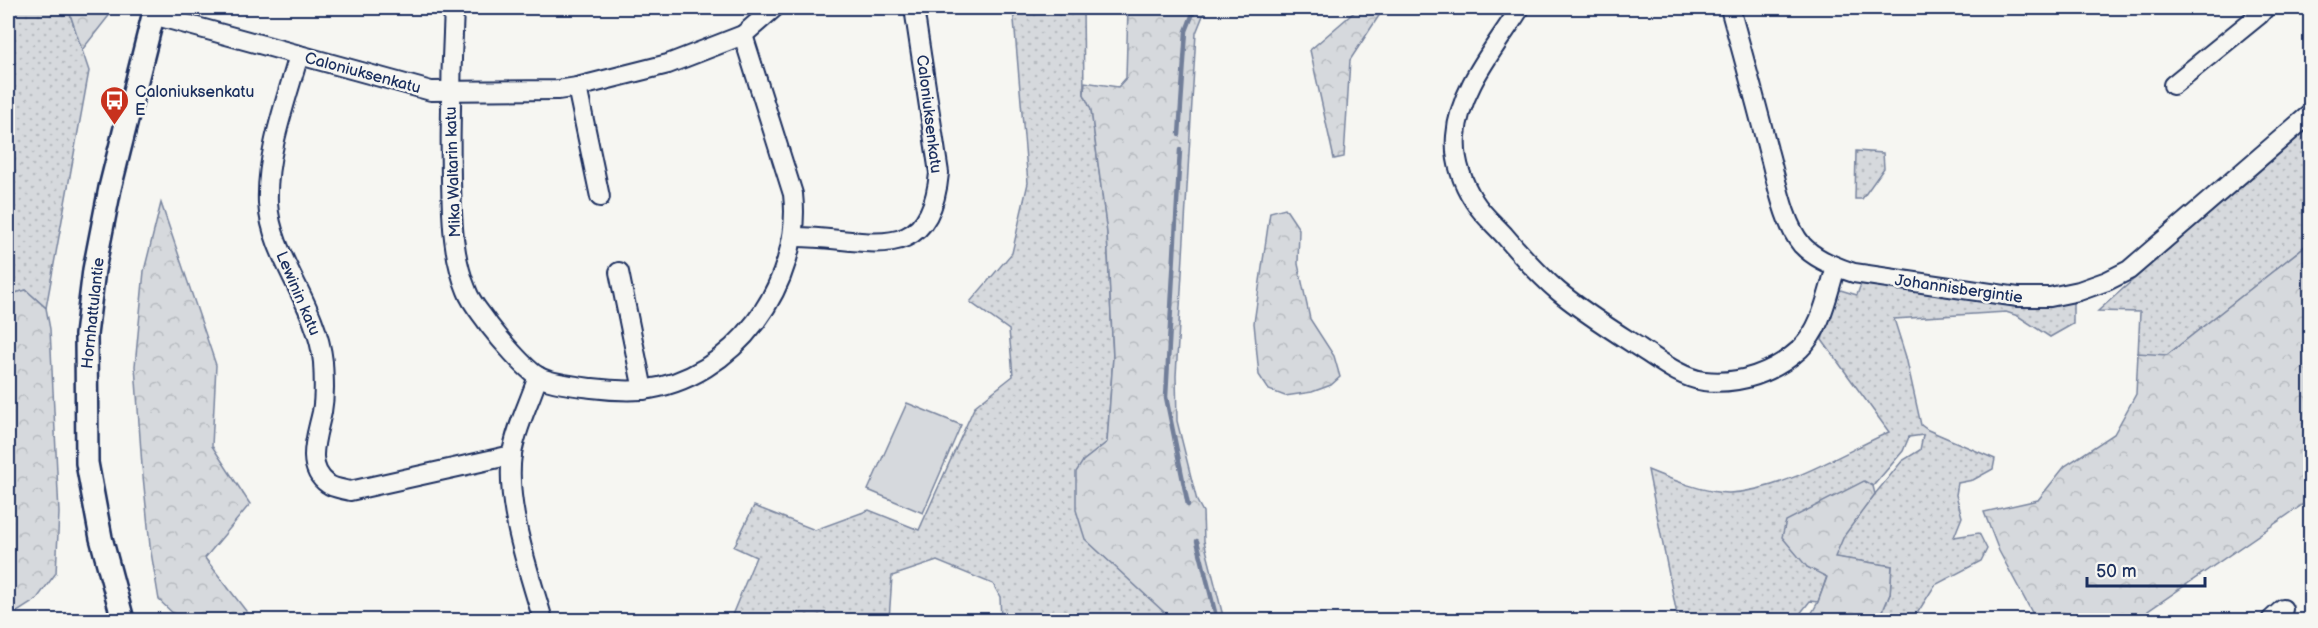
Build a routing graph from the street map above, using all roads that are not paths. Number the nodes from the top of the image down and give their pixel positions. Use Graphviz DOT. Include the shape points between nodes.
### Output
graph roads {
  1 [pos="454,8"];
  2 [pos="774,8"];
  3 [pos="914,8"];
  4 [pos="1520,8"];
  5 [pos="1730,8"];
  6 [pos="2265,8"];
  7 [pos="154,11"];
  8 [pos="743,35"];
  9 [pos="299,56"];
  10 [pos="2173,85"];
  11 [pos="578,87"];
  12 [pos="450,92"];
  13 [pos="2310,114"];
  14 [pos="600,197"];
  15 [pos="792,237"];
  16 [pos="1836,267"];
  17 [pos="619,272"];
  18 [pos="538,376"];
  19 [pos="643,390"];
  20 [pos="512,455"];
  21 [pos="123,621"];
  22 [pos="543,621"];
  1 -- 12 [label="street, Mika Waltarin katu"];
  2 -- 8 [label="street, Caloniuksenkatu"];
  3 -- 15 [label="street, Caloniuksenkatu" via="939,173 929,215 920,229 902,240 885,243"];
  4 -- 16 [label="street" via="1460,110 1456,154 1466,189 1475,204 1557,290 1677,371 1702,381 1728,381 1768,371 1801,348 1820,318"];
  5 -- 16 [label="street, Johannisbergintie" via="1788,220 1802,245"];
  6 -- 10 [label="street"];
  7 -- 9 [label="street, Caloniuksenkatu"];
  7 -- 21 [label="street, Hornhattulantie" via="110,188 86,335 87,463 100,538"];
  8 -- 11 [label="street, Caloniuksenkatu" via="668,64"];
  8 -- 15 [label="street, Mika Waltarin katu" via="793,194"];
  9 -- 12 [label="street, Caloniuksenkatu" via="431,91"];
  9 -- 20 [label="street, Lewinin katu" via="273,148 268,202 283,255 319,335 324,394 314,463 320,476 329,486 350,491"];
  11 -- 12 [label="street, Caloniuksenkatu"];
  11 -- 14 [label="street"];
  12 -- 18 [label="street, Mika Waltarin katu" via="453,242 467,292 502,343"];
  13 -- 16 [label="street, Johannisbergintie" via="2129,270 2079,291 2050,297 2018,297"];
  15 -- 19 [label="street, Mika Waltarin katu" via="773,296 749,332 691,375"];
  17 -- 19 [label="street"];
  18 -- 19 [label="street, Mika Waltarin katu" via="592,388"];
  18 -- 20 [label="street" via="519,424"];
  20 -- 22 [label="street" via="516,518"];
}
